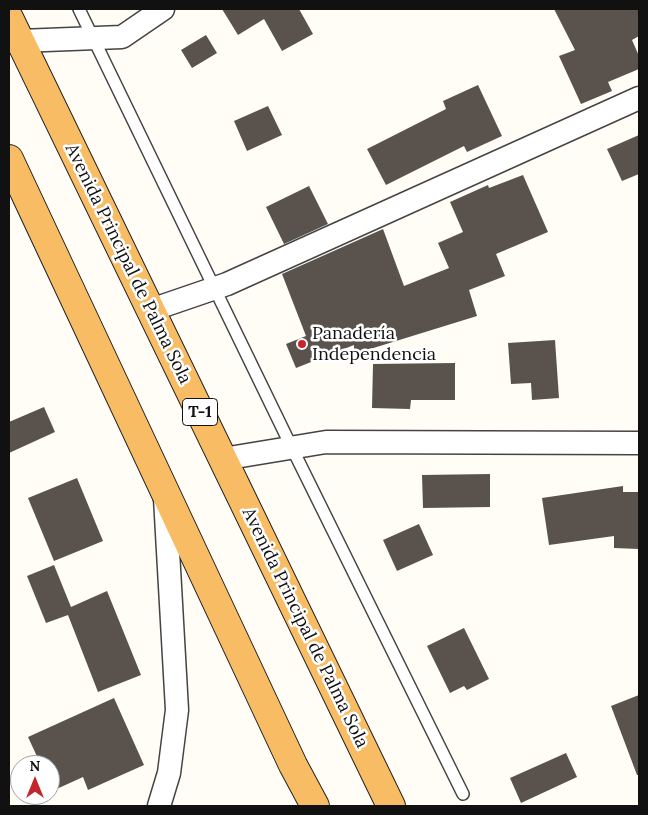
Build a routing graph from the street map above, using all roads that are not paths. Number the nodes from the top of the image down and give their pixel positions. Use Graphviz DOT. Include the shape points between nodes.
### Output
graph roads {
  1 [pos="79,9"];
  2 [pos="163,9"];
  3 [pos="14,30"];
  4 [pos="93,38"];
  5 [pos="639,98"];
  6 [pos="9,159"];
  7 [pos="215,289"];
  8 [pos="151,310"];
  9 [pos="639,443"];
  10 [pos="292,448"];
  11 [pos="223,459"];
  12 [pos="164,490"];
  13 [pos="463,794"];
  14 [pos="159,806"];
  15 [pos="315,806"];
  16 [pos="391,806"];
  1 -- 4 [label="lane"];
  2 -- 4 [label="street" via="122,37"];
  3 -- 4 [label="street"];
  3 -- 8 [label="highway, Avenida Principal de Palma Sola / T-1"];
  4 -- 7 [label="lane"];
  5 -- 7 [label="street"];
  6 -- 12 [label="highway"];
  7 -- 8 [label="street"];
  7 -- 10 [label="lane"];
  8 -- 11 [label="highway, Avenida Principal de Palma Sola / T-1"];
  9 -- 10 [label="street" via="326,442"];
  10 -- 11 [label="street"];
  10 -- 13 [label="lane"];
  11 -- 16 [label="highway, Avenida Principal de Palma Sola / T-1"];
  12 -- 14 [label="street" via="177,710 169,773"];
  12 -- 15 [label="highway"];
}
